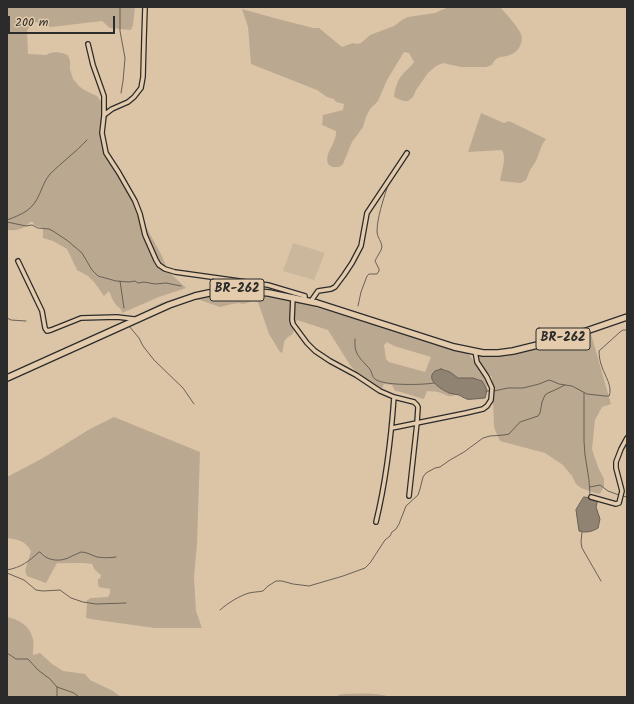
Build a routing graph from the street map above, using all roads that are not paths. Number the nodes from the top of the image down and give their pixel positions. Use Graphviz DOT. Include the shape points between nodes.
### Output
graph roads {
  1 [pos="146,7"];
  2 [pos="88,44"];
  3 [pos="104,115"];
  4 [pos="407,153"];
  5 [pos="18,261"];
  6 [pos="296,297"];
  7 [pos="311,301"];
  8 [pos="627,317"];
  9 [pos="135,320"];
  10 [pos="475,351"];
  11 [pos="7,378"];
  12 [pos="394,397"];
  13 [pos="417,423"];
  14 [pos="392,428"];
  15 [pos="627,438"];
  16 [pos="409,496"];
  17 [pos="591,497"];
  18 [pos="376,522"];
  1 -- 3 [label="street" via="141,88 128,102"];
  2 -- 3 [label="street" via="104,96"];
  3 -- 6 [label="street" via="102,133 106,153 135,202 145,235 159,265 192,276 268,286"];
  4 -- 7 [label="street" via="367,213 362,246 344,276 335,287 318,291"];
  5 -- 9 [label="street" via="42,311 47,331 81,318 117,317"];
  6 -- 7 [label="highway, BR-262"];
  6 -- 9 [label="highway, BR-262" via="238,290 209,293 169,305"];
  6 -- 12 [label="street" via="292,320 311,348"];
  7 -- 10 [label="highway, BR-262" via="454,347"];
  8 -- 10 [label="highway, BR-262" via="566,338 513,351"];
  9 -- 11 [label="highway, BR-262"];
  10 -- 13 [label="street" via="477,362 491,384 490,403 483,409"];
  12 -- 13 [label="street" via="417,405"];
  12 -- 14 [label="street"];
  13 -- 14 [label="street"];
  13 -- 16 [label="street"];
  14 -- 18 [label="street"];
  15 -- 17 [label="street" via="616,462 622,490 619,503"];
}
